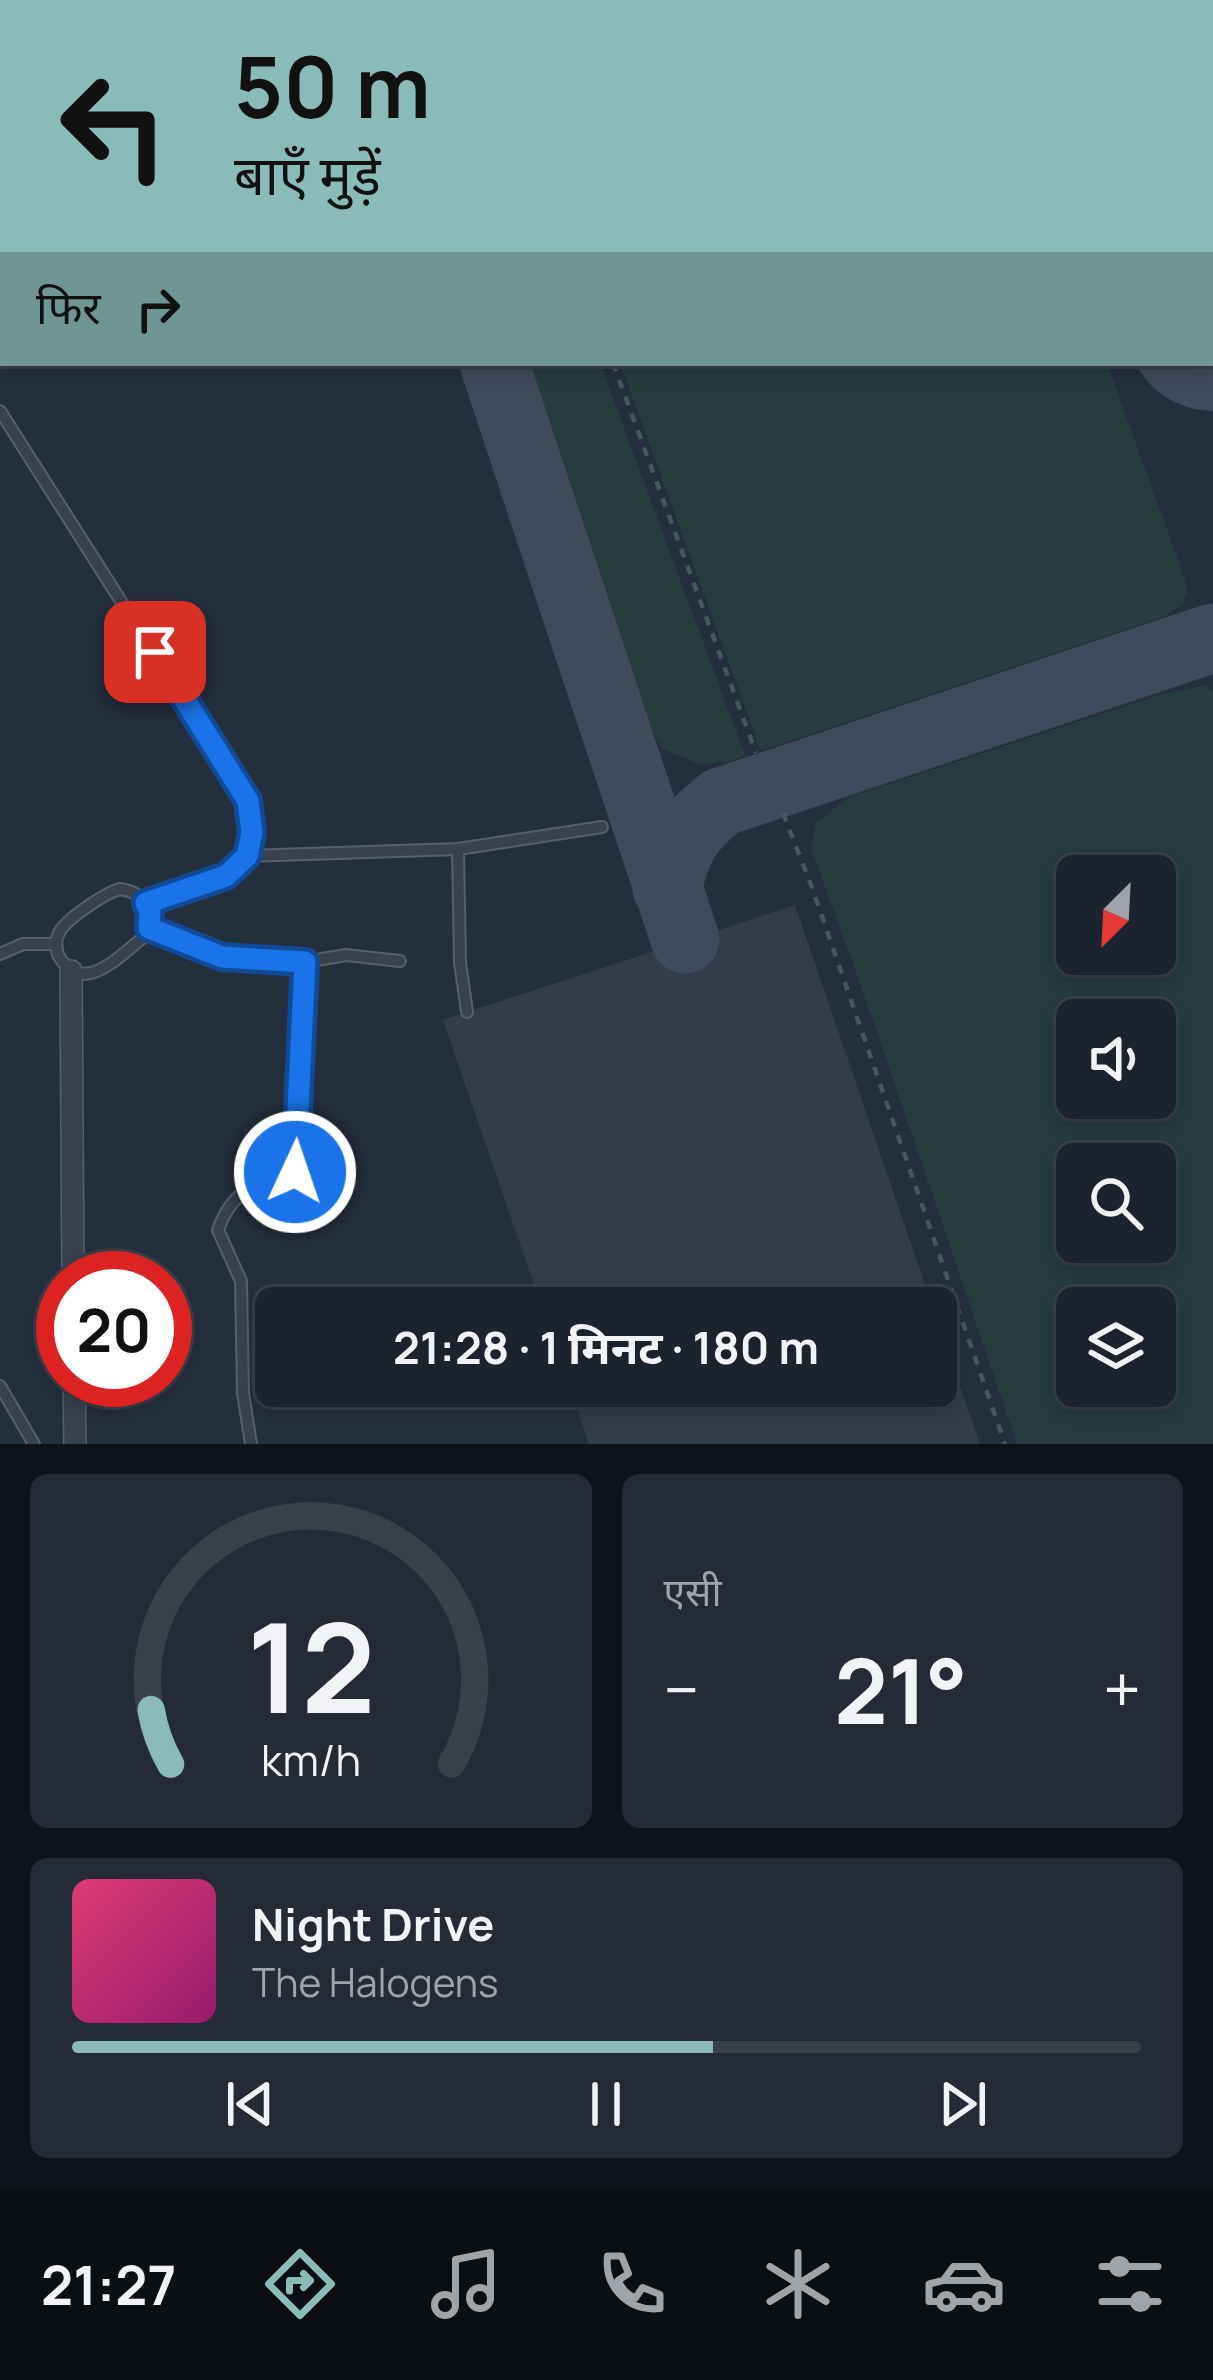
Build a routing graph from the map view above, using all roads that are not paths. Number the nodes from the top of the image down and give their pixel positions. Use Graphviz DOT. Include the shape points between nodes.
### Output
graph roads {
  1 [pos="0,411"];
  2 [pos="602,827"];
  3 [pos="458,849"];
  4 [pos="247,856"];
  5 [pos="146,903"];
  6 [pos="149,928"];
  7 [pos="56,944"];
  8 [pos="0,954"];
  9 [pos="305,962"];
  10 [pos="400,962"];
  11 [pos="71,971"];
  12 [pos="466,1012"];
  13 [pos="73,1251"];
  14 [pos="0,1386"];
  15 [pos="74,1407"];
  16 [pos="34,1444"];
  17 [pos="75,1444"];
  18 [pos="251,1444"];
  1 -- 4 [label="lane" via="248,801"];
  2 -- 3 [label="lane"];
  3 -- 4 [label="lane"];
  3 -- 12 [label="lane"];
  4 -- 5 [label="lane" via="226,876"];
  5 -- 6 [label="lane"];
  5 -- 7 [label="lane" via="130,890 110,891 65,925"];
  6 -- 9 [label="lane" via="222,957"];
  6 -- 11 [label="lane" via="102,970"];
  7 -- 8 [label="lane"];
  7 -- 11 [label="lane"];
  9 -- 10 [label="lane" via="346,955"];
  9 -- 18 [label="lane" via="295,1172 257,1183 226,1205 218,1230 241,1281"];
  11 -- 13 [label="street"];
  14 -- 16 [label="lane"];
  15 -- 17 [label="street"];
}
